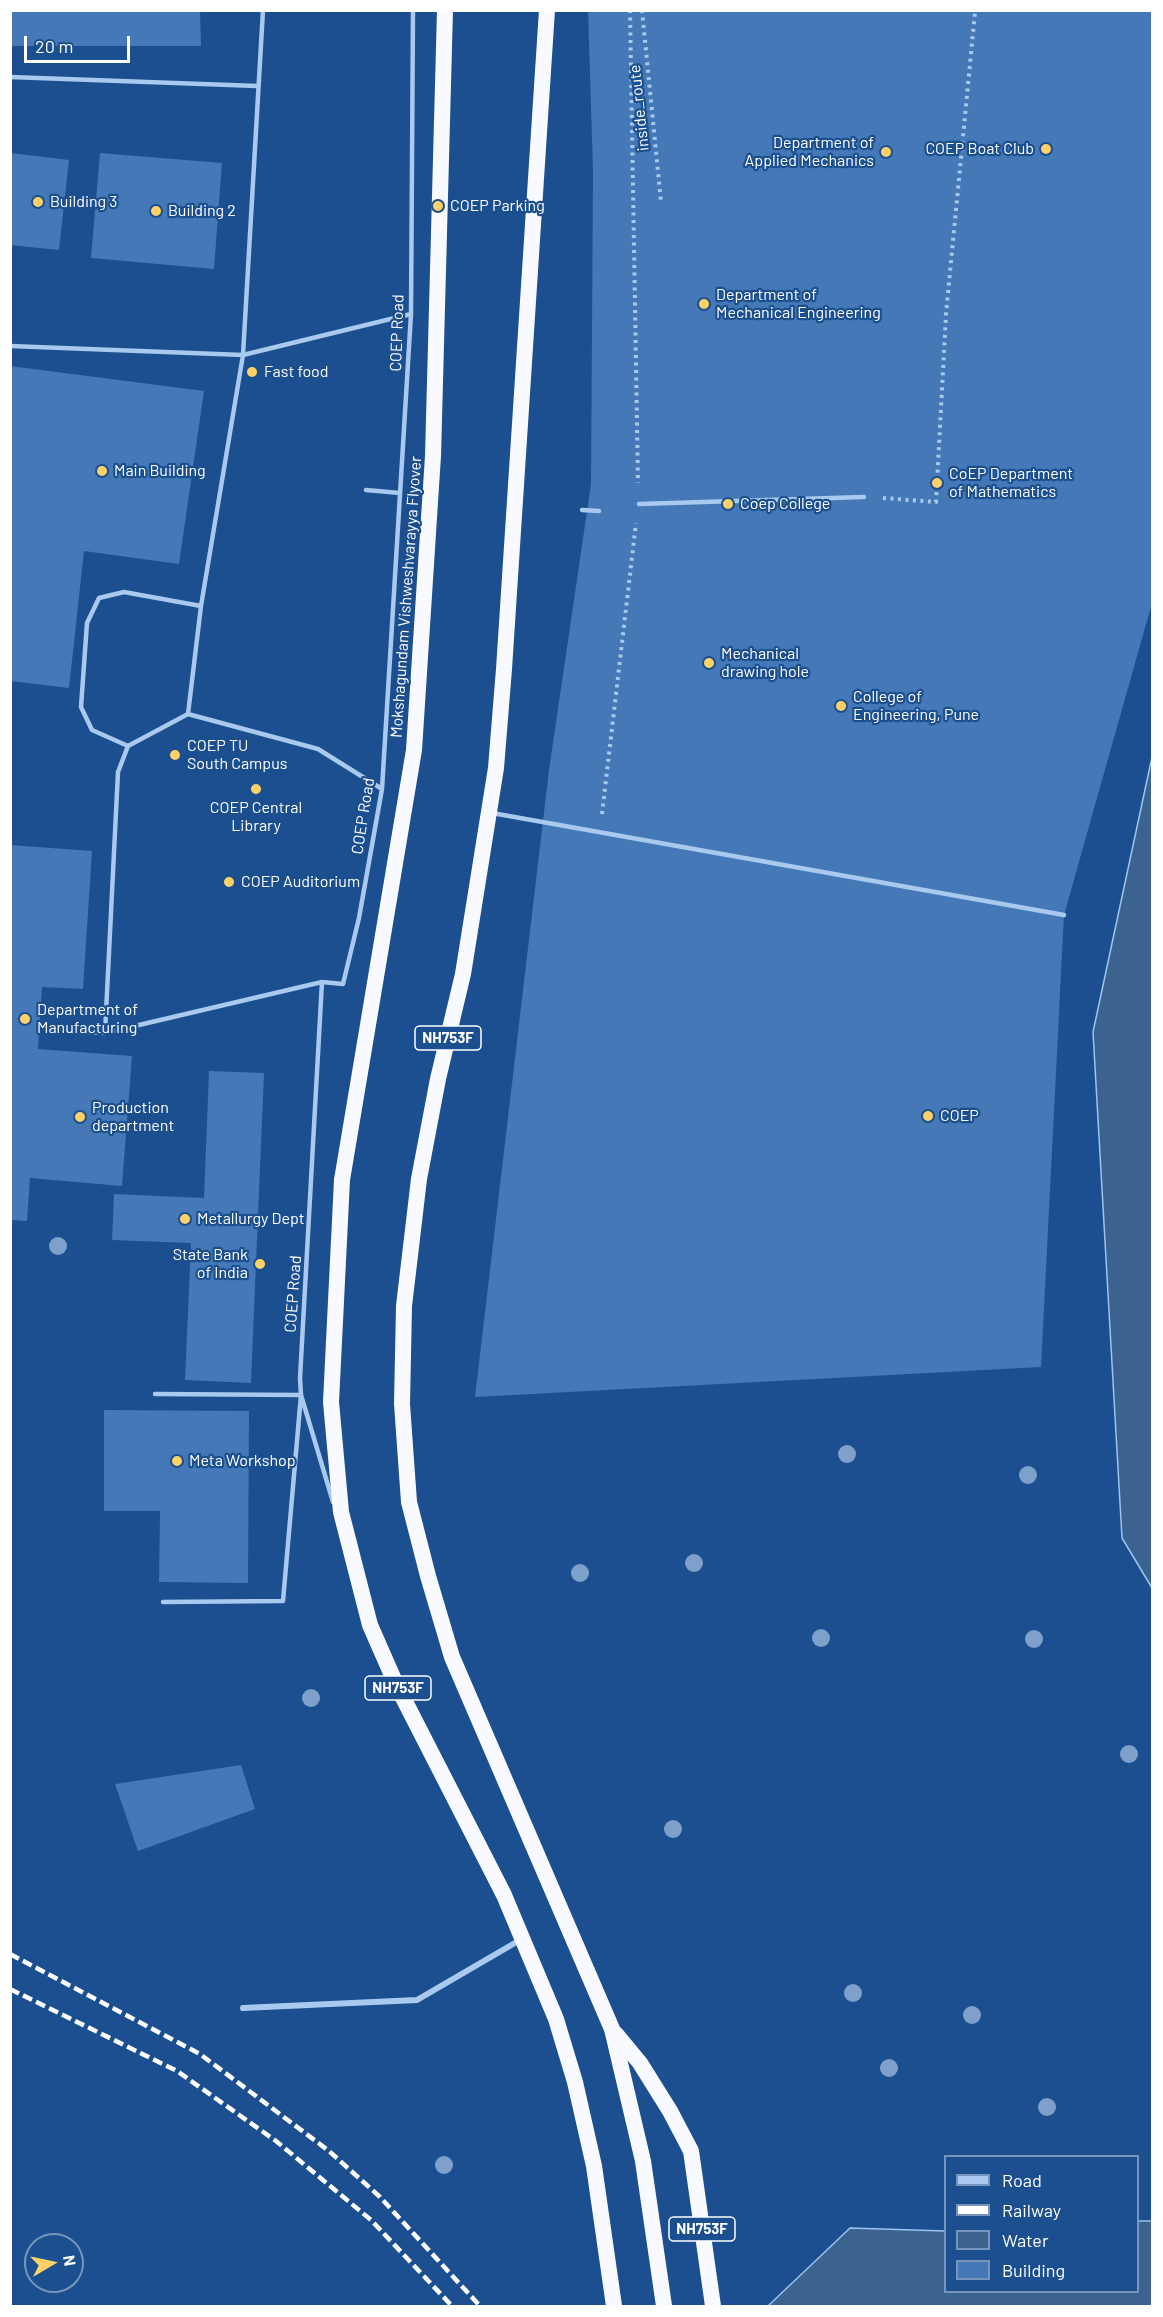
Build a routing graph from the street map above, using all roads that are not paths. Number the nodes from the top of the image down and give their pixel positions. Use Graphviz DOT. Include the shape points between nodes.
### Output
graph roads {
  1 [pos="263,10"];
  2 [pos="413,10"];
  3 [pos="445,10"];
  4 [pos="547,10"];
  5 [pos="10,77"];
  6 [pos="257,86"];
  7 [pos="411,314"];
  8 [pos="10,346"];
  9 [pos="243,355"];
  10 [pos="366,490"];
  11 [pos="400,493"];
  12 [pos="864,497"];
  13 [pos="639,504"];
  14 [pos="582,510"];
  15 [pos="599,511"];
  16 [pos="201,606"];
  17 [pos="188,714"];
  18 [pos="128,746"];
  19 [pos="382,789"];
  20 [pos="489,812"];
  21 [pos="1064,915"];
  22 [pos="322,982"];
  23 [pos="67,1031"];
  24 [pos="105,1033"];
  25 [pos="155,1394"];
  26 [pos="301,1395"];
  27 [pos="163,1602"];
  28 [pos="370,1625"];
  29 [pos="523,1938"];
  30 [pos="243,2008"];
  31 [pos="612,2030"];
  32 [pos="614,2307"];
  33 [pos="664,2307"];
  34 [pos="713,2307"];
  1 -- 6 [label="lane"];
  2 -- 7 [label="lane, COEP Road"];
  3 -- 28 [label="highway, Mokshagundam Vishweshvarayya Flyover / NH753F, bridge" via="433,456 414,750 342,1180 331,1402 341,1512"];
  4 -- 20 [label="highway, NH753F" via="504,669"];
  5 -- 6 [label="lane"];
  6 -- 9 [label="lane"];
  7 -- 9 [label="lane"];
  7 -- 11 [label="lane, COEP Road"];
  8 -- 9 [label="lane"];
  9 -- 16 [label="lane"];
  10 -- 11 [label="lane"];
  11 -- 19 [label="lane, COEP Road"];
  12 -- 13 [label="lane"];
  14 -- 15 [label="lane"];
  16 -- 17 [label="lane"];
  16 -- 18 [label="lane" via="124,592 99,598 87,623 81,707 92,730"];
  17 -- 18 [label="lane"];
  17 -- 19 [label="lane" via="318,749"];
  18 -- 24 [label="lane" via="118,772"];
  19 -- 22 [label="lane, COEP Road" via="344,984"];
  20 -- 21 [label="lane"];
  20 -- 31 [label="highway, NH753F" via="464,974 419,1179 404,1306 402,1404 409,1502 452,1658"];
  22 -- 24 [label="lane"];
  22 -- 26 [label="lane, COEP Road"];
  23 -- 24 [label="lane"];
  25 -- 26 [label="lane"];
  26 -- 27 [label="lane" via="283,1600"];
  26 -- 28 [label="lane, COEP Road"];
  28 -- 29 [label="highway, NH753F" via="395,1683"];
  29 -- 30 [label="street" via="417,2000"];
  29 -- 32 [label="highway, NH753F" via="556,2019 575,2082 594,2166"];
  31 -- 33 [label="highway, NH753F" via="643,2162"];
  31 -- 34 [label="highway, NH753F" via="646,2073 691,2151"];
}
